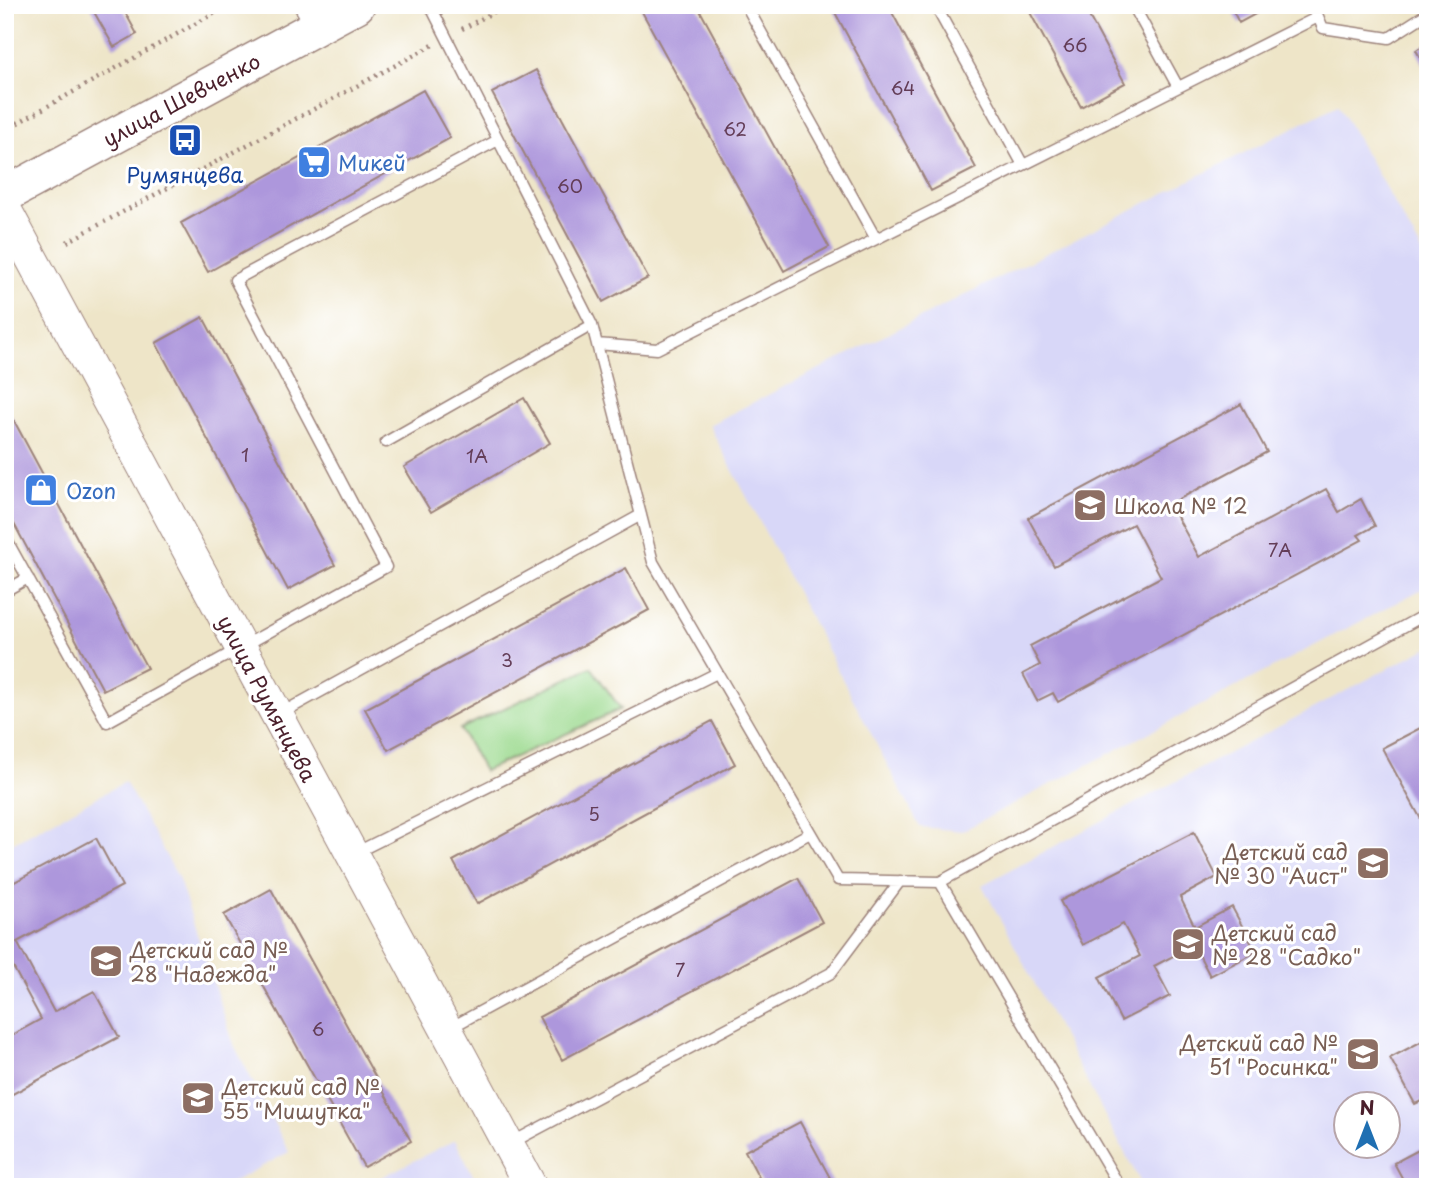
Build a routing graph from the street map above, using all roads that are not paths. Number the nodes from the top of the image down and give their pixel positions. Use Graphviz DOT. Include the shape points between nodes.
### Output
graph roads {
  1 [pos="356,5"];
  2 [pos="430,5"];
  3 [pos="746,5"];
  4 [pos="934,5"];
  5 [pos="1133,5"];
  6 [pos="1313,5"];
  7 [pos="1428,13"];
  8 [pos="311,16"];
  9 [pos="1318,17"];
  10 [pos="1178,87"];
  11 [pos="498,140"];
  12 [pos="1023,165"];
  13 [pos="5,195"];
  14 [pos="5,209"];
  15 [pos="876,239"];
  16 [pos="592,325"];
  17 [pos="597,344"];
  18 [pos="386,442"];
  19 [pos="641,515"];
  20 [pos="5,537"];
  21 [pos="28,578"];
  22 [pos="5,591"];
  23 [pos="1428,613"];
  24 [pos="241,647"];
  25 [pos="718,673"];
  26 [pos="277,715"];
  27 [pos="810,833"];
  28 [pos="352,855"];
  29 [pos="900,881"];
  30 [pos="940,882"];
  31 [pos="446,1030"];
  32 [pos="508,1144"];
  33 [pos="531,1187"];
  34 [pos="1120,1187"];
  1 -- 8 [label="main road, улица Шевченко"];
  2 -- 11 [label="lane"];
  3 -- 15 [label="lane"];
  4 -- 12 [label="lane"];
  5 -- 10 [label="lane"];
  6 -- 9 [label="lane"];
  7 -- 9 [label="lane" via="1389,38 1323,28"];
  8 -- 13 [label="main road, улица Шевченко"];
  9 -- 10 [label="lane"];
  10 -- 12 [label="lane"];
  11 -- 16 [label="lane"];
  11 -- 24 [label="lane" via="235,280 386,567"];
  12 -- 15 [label="lane"];
  14 -- 24 [label="main road, улица Румянцева"];
  15 -- 17 [label="lane" via="657,349"];
  16 -- 17 [label="lane"];
  16 -- 18 [label="lane"];
  17 -- 19 [label="lane"];
  19 -- 25 [label="lane" via="653,562"];
  19 -- 26 [label="lane"];
  20 -- 21 [label="lane"];
  21 -- 22 [label="lane"];
  21 -- 24 [label="lane" via="107,722"];
  23 -- 30 [label="lane"];
  24 -- 26 [label="main road, улица Румянцева"];
  25 -- 27 [label="lane"];
  25 -- 28 [label="lane"];
  26 -- 28 [label="main road, улица Румянцева"];
  27 -- 29 [label="lane" via="838,880"];
  27 -- 31 [label="lane"];
  28 -- 31 [label="main road, улица Румянцева"];
  29 -- 30 [label="lane"];
  29 -- 32 [label="lane" via="831,973"];
  30 -- 34 [label="lane"];
  31 -- 32 [label="main road, улица Румянцева"];
  32 -- 33 [label="main road, улица Румянцева"];
}
